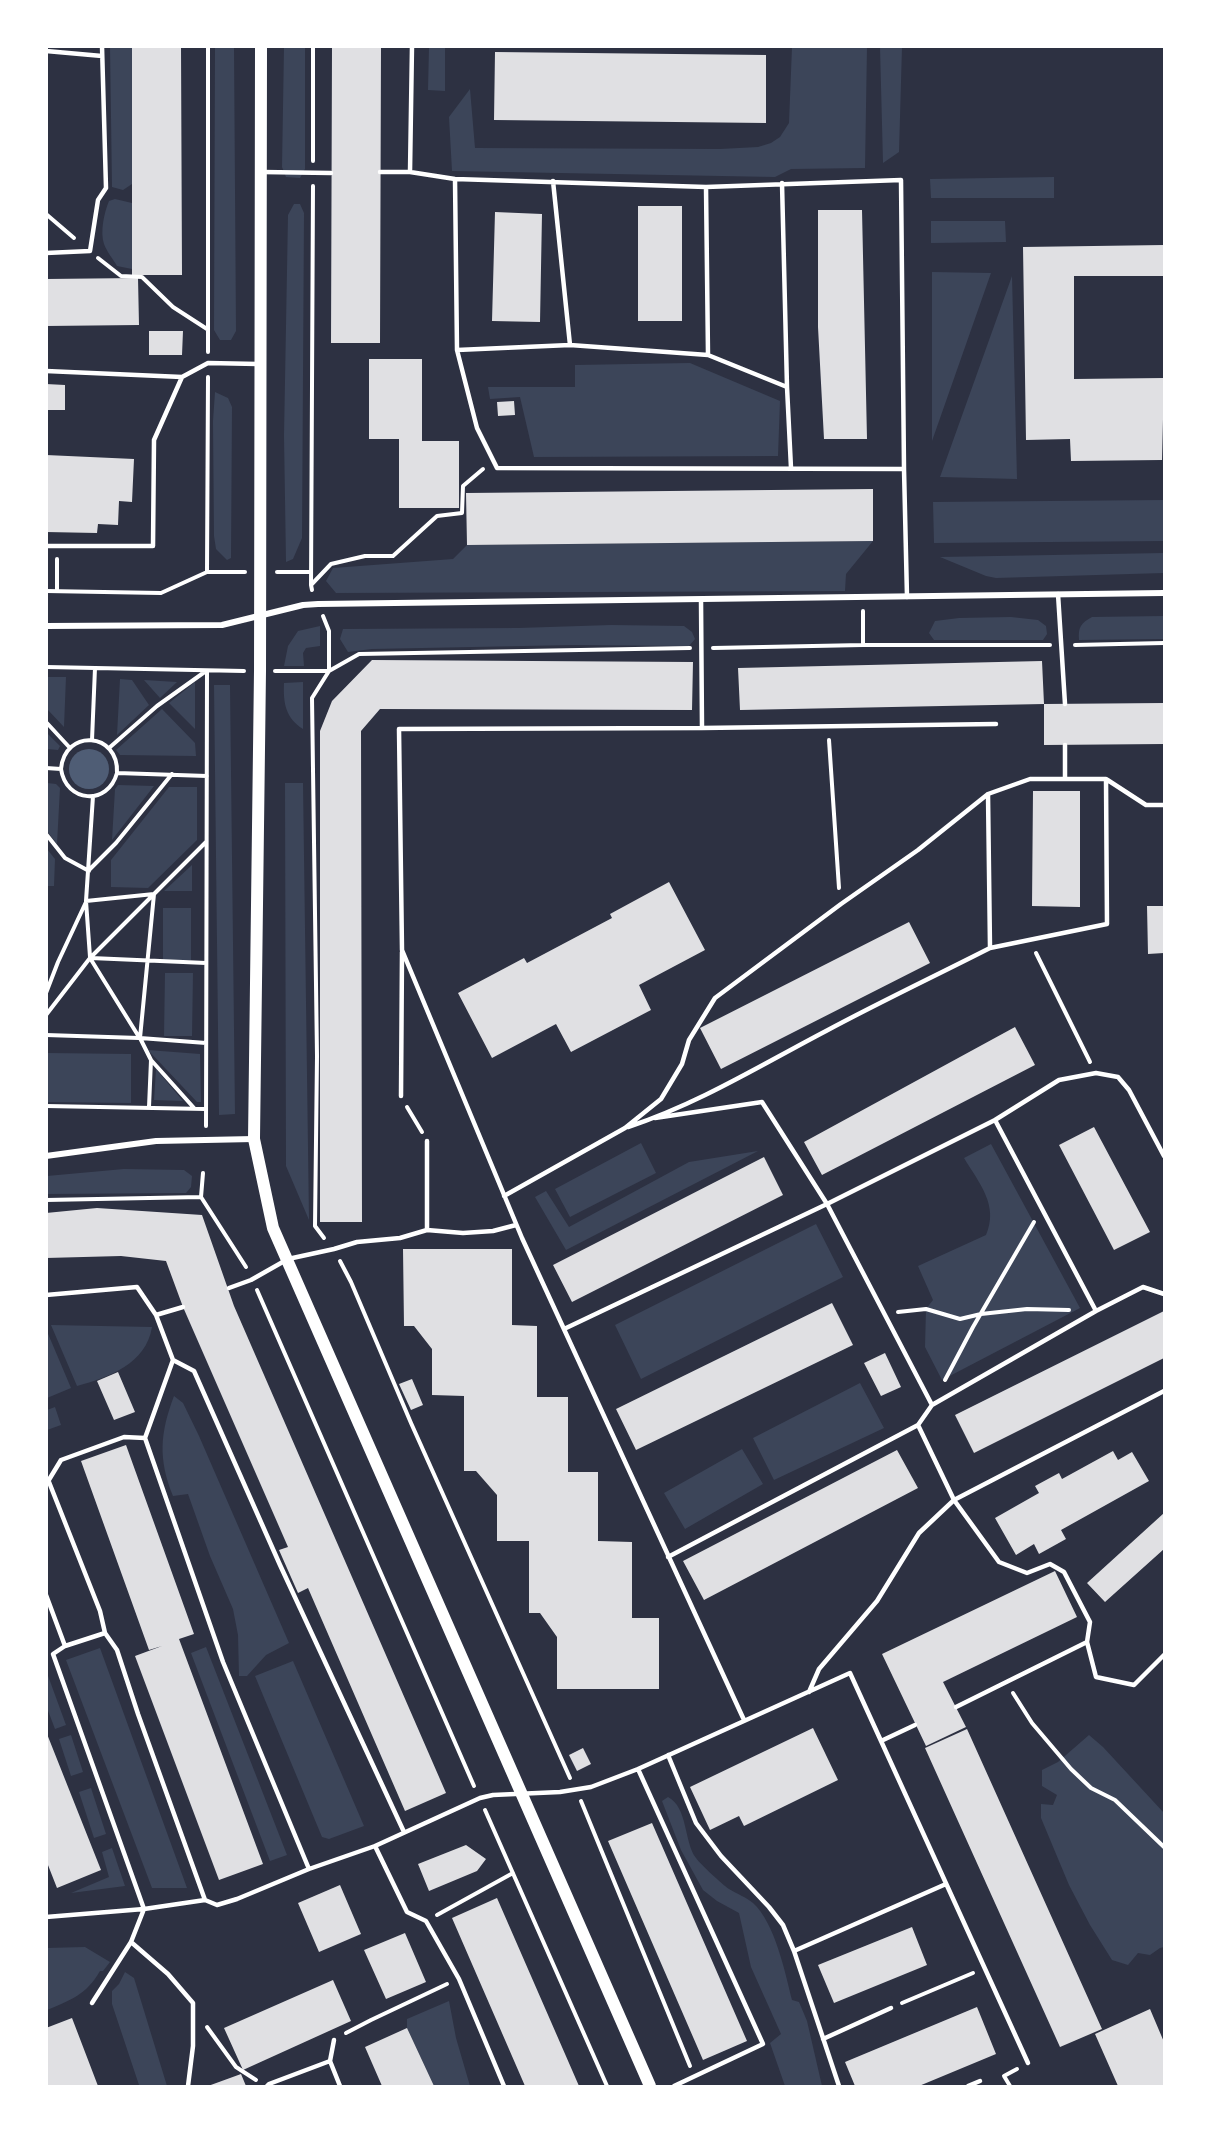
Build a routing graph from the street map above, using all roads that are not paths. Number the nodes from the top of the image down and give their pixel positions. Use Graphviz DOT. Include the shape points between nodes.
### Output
graph roads {
  1 [pos="102,46"];
  2 [pos="261,46"];
  3 [pos="412,46"];
  4 [pos="46,51"];
  5 [pos="102,56"];
  6 [pos="261,172"];
  7 [pos="380,172"];
  8 [pos="410,172"];
  9 [pos="331,173"];
  10 [pos="455,179"];
  11 [pos="553,181"];
  12 [pos="782,183"];
  13 [pos="705,187"];
  14 [pos="46,253"];
  15 [pos="570,345"];
  16 [pos="457,350"];
  17 [pos="708,355"];
  18 [pos="261,364"];
  19 [pos="46,371"];
  20 [pos="182,377"];
  21 [pos="787,387"];
  22 [pos="791,468"];
  23 [pos="904,469"];
  24 [pos="46,546"];
  25 [pos="1164,593"];
  26 [pos="1058,594"];
  27 [pos="907,597"];
  28 [pos="701,600"];
  29 [pos="260,616"];
  30 [pos="46,626"];
  31 [pos="1065,704"];
  32 [pos="996,724"];
  33 [pos="702,728"];
  34 [pos="1065,745"];
  35 [pos="1065,778"];
  36 [pos="1106,779"];
  37 [pos="988,794"];
  38 [pos="1164,805"];
  39 [pos="990,948"];
  40 [pos="402,950"];
  41 [pos="401,1096"];
  42 [pos="655,1119"];
  43 [pos="995,1120"];
  44 [pos="625,1128"];
  45 [pos="254,1139"];
  46 [pos="427,1142"];
  47 [pos="46,1156"];
  48 [pos="1164,1156"];
  49 [pos="504,1196"];
  50 [pos="827,1204"];
  51 [pos="516,1225"];
  52 [pos="427,1230"];
  53 [pos="288,1259"];
  54 [pos="229,1288"];
  55 [pos="1164,1293"];
  56 [pos="46,1295"];
  57 [pos="183,1307"];
  58 [pos="1096,1311"];
  59 [pos="156,1315"];
  60 [pos="564,1329"];
  61 [pos="173,1360"];
  62 [pos="1164,1391"];
  63 [pos="932,1405"];
  64 [pos="918,1425"];
  65 [pos="145,1438"];
  66 [pos="48,1482"];
  67 [pos="954,1500"];
  68 [pos="668,1557"];
  69 [pos="46,1595"];
  70 [pos="105,1633"];
  71 [pos="1087,1642"];
  72 [pos="65,1646"];
  73 [pos="1164,1655"];
  74 [pos="809,1692"];
  75 [pos="956,1707"];
  76 [pos="744,1720"];
  77 [pos="915,1725"];
  78 [pos="881,1741"];
  79 [pos="668,1755"];
  80 [pos="638,1769"];
  81 [pos="522,1794"];
  82 [pos="404,1832"];
  83 [pos="375,1846"];
  84 [pos="309,1869"];
  85 [pos="946,1884"];
  86 [pos="205,1899"];
  87 [pos="144,1909"];
  88 [pos="46,1917"];
  89 [pos="131,1942"];
  90 [pos="794,1951"];
  91 [pos="92,2003"];
  92 [pos="891,2008"];
  93 [pos="823,2039"];
  94 [pos="334,2040"];
  95 [pos="330,2061"];
  96 [pos="1028,2063"];
  97 [pos="980,2082"];
  98 [pos="188,2086"];
  99 [pos="266,2086"];
  100 [pos="340,2086"];
  101 [pos="504,2086"];
  102 [pos="650,2086"];
  103 [pos="674,2086"];
  104 [pos="839,2086"];
  105 [pos="968,2086"];
  1 -- 5 [label="lane"];
  2 -- 6 [label="main road"];
  3 -- 8 [label="lane"];
  4 -- 5 [label="lane"];
  5 -- 14 [label="lane" via="106,188 98,200 90,252"];
  6 -- 9 [label="lane"];
  6 -- 18 [label="main road"];
  7 -- 8 [label="lane"];
  8 -- 10 [label="lane"];
  10 -- 11 [label="lane"];
  10 -- 16 [label="lane"];
  11 -- 13 [label="lane"];
  11 -- 15 [label="lane"];
  12 -- 13 [label="lane"];
  12 -- 21 [label="lane"];
  12 -- 23 [label="lane" via="900,180"];
  13 -- 17 [label="lane"];
  15 -- 16 [label="lane"];
  15 -- 17 [label="lane"];
  16 -- 22 [label="lane" via="477,428 497,468"];
  17 -- 21 [label="lane"];
  18 -- 20 [label="lane" via="208,363"];
  18 -- 29 [label="main road"];
  19 -- 20 [label="lane"];
  20 -- 24 [label="lane" via="154,440 153,546"];
  21 -- 22 [label="lane"];
  22 -- 23 [label="lane"];
  23 -- 27 [label="lane"];
  25 -- 26 [label="street"];
  26 -- 27 [label="street"];
  26 -- 31 [label="lane"];
  27 -- 28 [label="street"];
  28 -- 29 [label="street" via="318,604"];
  28 -- 33 [label="lane"];
  29 -- 30 [label="street" via="207,626"];
  29 -- 45 [label="main road"];
  32 -- 33 [label="lane"];
  33 -- 40 [label="lane" via="399,729"];
  34 -- 35 [label="lane"];
  35 -- 36 [label="lane"];
  35 -- 37 [label="lane" via="1030,779"];
  36 -- 38 [label="lane" via="1146,806"];
  36 -- 39 [label="lane" via="1107,924"];
  37 -- 39 [label="lane"];
  37 -- 44 [label="lane" via="715,998 689,1040 682,1064 661,1099"];
  39 -- 42 [label="lane"];
  40 -- 41 [label="lane"];
  40 -- 49 [label="lane"];
  42 -- 44 [label="lane"];
  42 -- 50 [label="lane" via="762,1101"];
  43 -- 48 [label="lane" via="1059,1080 1096,1073 1118,1077"];
  43 -- 50 [label="lane"];
  43 -- 58 [label="lane"];
  44 -- 49 [label="lane"];
  45 -- 47 [label="street" via="156,1141"];
  45 -- 53 [label="main road" via="273,1228"];
  46 -- 52 [label="lane"];
  49 -- 51 [label="lane"];
  50 -- 60 [label="lane"];
  50 -- 63 [label="lane"];
  51 -- 52 [label="lane" via="463,1233"];
  51 -- 60 [label="lane"];
  52 -- 53 [label="lane"];
  53 -- 54 [label="lane"];
  53 -- 81 [label="main road"];
  55 -- 58 [label="lane" via="1143,1287"];
  56 -- 59 [label="lane" via="137,1287"];
  57 -- 59 [label="lane"];
  58 -- 63 [label="lane"];
  59 -- 61 [label="lane"];
  60 -- 68 [label="lane"];
  61 -- 65 [label="lane"];
  61 -- 82 [label="lane" via="194,1371"];
  62 -- 67 [label="lane"];
  63 -- 64 [label="lane"];
  64 -- 67 [label="lane"];
  64 -- 68 [label="lane"];
  65 -- 66 [label="lane" via="124,1437 61,1460"];
  65 -- 84 [label="lane" via="223,1662"];
  66 -- 70 [label="lane" via="100,1611"];
  67 -- 71 [label="lane" via="999,1562 1027,1573 1050,1564 1064,1572 1090,1622"];
  67 -- 74 [label="lane" via="919,1533 877,1601 819,1669"];
  68 -- 76 [label="lane"];
  69 -- 72 [label="lane"];
  70 -- 72 [label="lane"];
  70 -- 86 [label="lane" via="117,1650"];
  71 -- 73 [label="lane" via="1096,1677 1134,1685"];
  71 -- 75 [label="lane"];
  72 -- 87 [label="lane" via="53,1654"];
  74 -- 76 [label="lane"];
  74 -- 78 [label="lane" via="850,1673"];
  76 -- 79 [label="lane"];
  77 -- 78 [label="lane"];
  78 -- 85 [label="lane"];
  79 -- 80 [label="lane"];
  79 -- 90 [label="lane" via="696,1823 783,1925"];
  80 -- 81 [label="lane" via="591,1787"];
  80 -- 103 [label="lane" via="762,2044"];
  81 -- 82 [label="lane" via="480,1798"];
  81 -- 102 [label="main road"];
  82 -- 83 [label="lane"];
  83 -- 84 [label="lane"];
  83 -- 101 [label="lane" via="407,1912 426,1921 459,1979"];
  84 -- 86 [label="lane" via="217,1905"];
  85 -- 90 [label="lane"];
  85 -- 96 [label="lane"];
  86 -- 87 [label="lane"];
  87 -- 88 [label="lane"];
  87 -- 89 [label="lane"];
  89 -- 91 [label="lane"];
  89 -- 98 [label="lane" via="168,1974 193,2003"];
  90 -- 93 [label="lane"];
  92 -- 93 [label="lane"];
  93 -- 104 [label="lane"];
  94 -- 95 [label="lane"];
  95 -- 99 [label="lane"];
  95 -- 100 [label="lane"];
  97 -- 105 [label="lane"];
}
